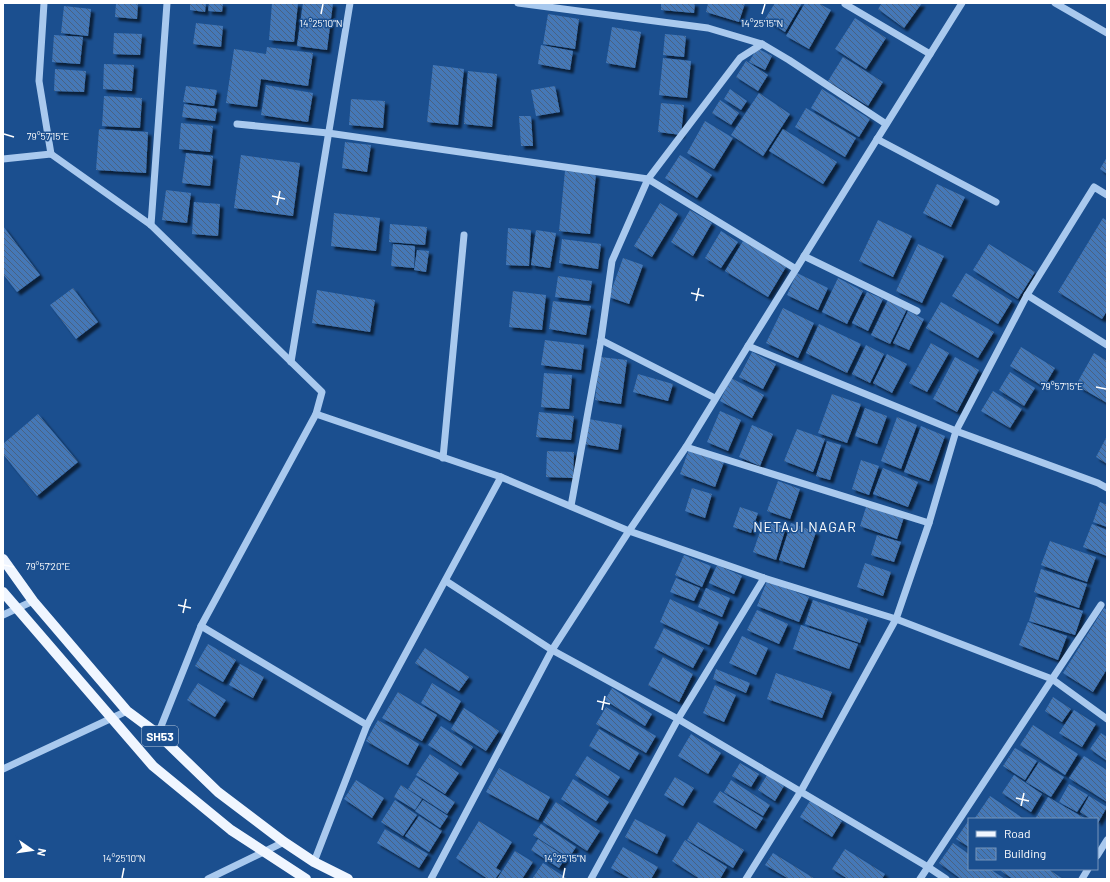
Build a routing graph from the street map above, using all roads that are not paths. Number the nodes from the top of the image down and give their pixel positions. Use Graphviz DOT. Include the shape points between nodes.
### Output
graph roads {
  1 [pos="44,3"];
  2 [pos="168,3"];
  3 [pos="350,3"];
  4 [pos="518,3"];
  5 [pos="962,3"];
  6 [pos="1055,3"];
  7 [pos="845,4"];
  8 [pos="552,5"];
  9 [pos="1107,34"];
  10 [pos="762,44"];
  11 [pos="930,54"];
  12 [pos="237,124"];
  13 [pos="886,124"];
  14 [pos="328,133"];
  15 [pos="877,139"];
  16 [pos="51,154"];
  17 [pos="3,159"];
  18 [pos="648,179"];
  19 [pos="1107,195"];
  20 [pos="996,202"];
  21 [pos="151,226"];
  22 [pos="464,235"];
  23 [pos="804,256"];
  24 [pos="796,269"];
  25 [pos="1027,295"];
  26 [pos="917,311"];
  27 [pos="601,340"];
  28 [pos="1107,345"];
  29 [pos="748,346"];
  30 [pos="291,362"];
  31 [pos="716,398"];
  32 [pos="316,414"];
  33 [pos="956,431"];
  34 [pos="686,447"];
  35 [pos="443,458"];
  36 [pos="501,477"];
  37 [pos="1107,488"];
  38 [pos="571,506"];
  39 [pos="929,523"];
  40 [pos="629,531"];
  41 [pos="3,559"];
  42 [pos="764,578"];
  43 [pos="446,580"];
  44 [pos="3,592"];
  45 [pos="33,601"];
  46 [pos="1101,605"];
  47 [pos="17,608"];
  48 [pos="3,615"];
  49 [pos="896,619"];
  50 [pos="201,626"];
  51 [pos="552,650"];
  52 [pos="1052,679"];
  53 [pos="127,711"];
  54 [pos="111,718"];
  55 [pos="678,719"];
  56 [pos="1107,719"];
  57 [pos="367,725"];
  58 [pos="158,734"];
  59 [pos="3,769"];
  60 [pos="801,791"];
  61 [pos="1107,840"];
  62 [pos="284,842"];
  63 [pos="264,852"];
  64 [pos="1098,854"];
  65 [pos="314,862"];
  66 [pos="928,867"];
  67 [pos="1087,870"];
  68 [pos="208,879"];
  69 [pos="306,879"];
  70 [pos="348,879"];
  71 [pos="432,879"];
  72 [pos="591,879"];
  73 [pos="746,879"];
  74 [pos="920,879"];
  75 [pos="946,879"];
  76 [pos="1082,879"];
  1 -- 16 [label="street" via="39,81"];
  2 -- 21 [label="street"];
  3 -- 14 [label="street"];
  4 -- 8 [label="street"];
  5 -- 11 [label="street"];
  6 -- 9 [label="street"];
  7 -- 11 [label="street"];
  8 -- 10 [label="street" via="708,28"];
  10 -- 13 [label="street"];
  10 -- 18 [label="street" via="740,58"];
  11 -- 13 [label="street"];
  12 -- 14 [label="street"];
  13 -- 15 [label="street"];
  14 -- 18 [label="street"];
  14 -- 30 [label="street"];
  15 -- 20 [label="street"];
  15 -- 23 [label="street"];
  16 -- 17 [label="street"];
  16 -- 21 [label="street"];
  18 -- 24 [label="street"];
  18 -- 27 [label="street" via="612,261"];
  19 -- 25 [label="street" via="1094,187"];
  21 -- 30 [label="street"];
  22 -- 35 [label="street"];
  23 -- 24 [label="street"];
  23 -- 26 [label="street"];
  24 -- 29 [label="street"];
  25 -- 28 [label="street"];
  25 -- 33 [label="street"];
  27 -- 31 [label="street"];
  27 -- 38 [label="street"];
  29 -- 31 [label="street"];
  29 -- 33 [label="street"];
  30 -- 32 [label="street" via="322,392"];
  31 -- 34 [label="street"];
  32 -- 35 [label="street"];
  32 -- 50 [label="street"];
  33 -- 37 [label="street"];
  33 -- 39 [label="street"];
  34 -- 39 [label="street"];
  34 -- 40 [label="street"];
  35 -- 36 [label="street"];
  36 -- 38 [label="street"];
  36 -- 43 [label="street"];
  38 -- 40 [label="street"];
  39 -- 49 [label="street"];
  40 -- 42 [label="street"];
  40 -- 51 [label="street"];
  41 -- 45 [label="main road, SH53"];
  42 -- 49 [label="street"];
  42 -- 55 [label="street"];
  43 -- 51 [label="street"];
  43 -- 57 [label="street"];
  44 -- 47 [label="main road, SH53"];
  45 -- 47 [label="street"];
  45 -- 53 [label="main road, SH53"];
  46 -- 52 [label="street"];
  47 -- 48 [label="street"];
  47 -- 54 [label="main road, SH53"];
  49 -- 52 [label="street"];
  49 -- 60 [label="street"];
  50 -- 57 [label="street"];
  50 -- 58 [label="street"];
  51 -- 55 [label="street"];
  51 -- 71 [label="street"];
  52 -- 56 [label="street"];
  52 -- 66 [label="street"];
  53 -- 54 [label="street"];
  53 -- 58 [label="main road, SH53"];
  54 -- 59 [label="street"];
  54 -- 63 [label="main road, SH53" via="153,766 231,830"];
  55 -- 60 [label="street"];
  55 -- 72 [label="street"];
  57 -- 65 [label="street"];
  58 -- 62 [label="main road, SH53" via="218,792"];
  60 -- 66 [label="street"];
  60 -- 73 [label="street"];
  61 -- 64 [label="street"];
  62 -- 63 [label="street"];
  62 -- 65 [label="main road, SH53"];
  63 -- 68 [label="street"];
  63 -- 69 [label="main road, SH53"];
  65 -- 70 [label="main road, SH53"];
  66 -- 74 [label="street"];
  66 -- 75 [label="street"];
  67 -- 76 [label="street"];
}
